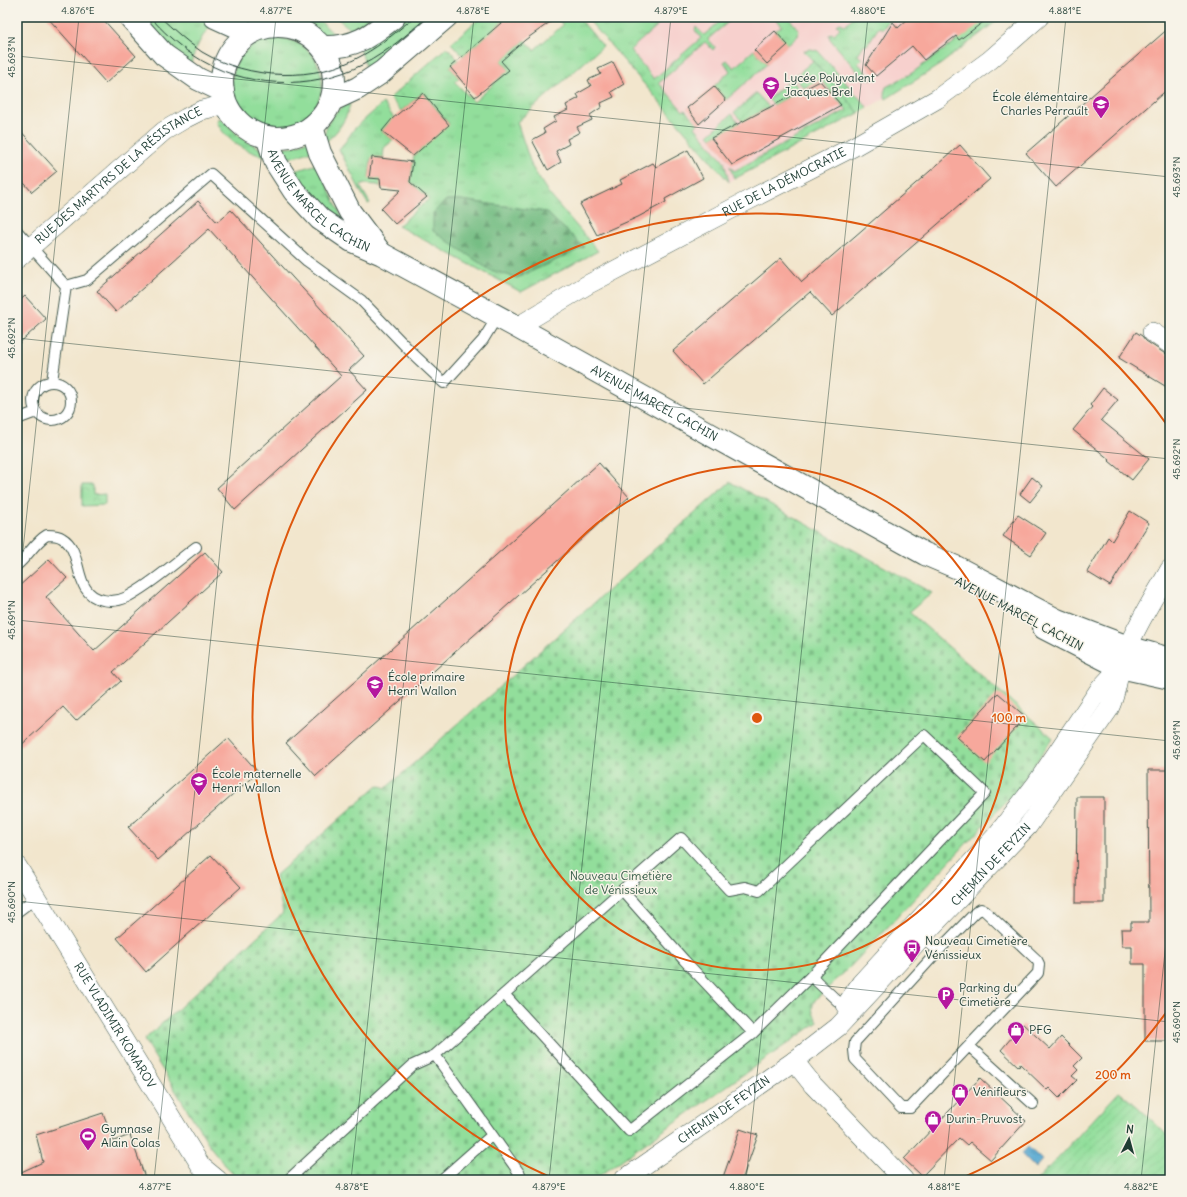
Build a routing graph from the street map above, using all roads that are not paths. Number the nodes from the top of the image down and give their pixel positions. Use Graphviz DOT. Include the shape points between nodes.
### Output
graph roads {
  1 [pos="130,17"];
  2 [pos="215,17"];
  3 [pos="394,17"];
  4 [pos="446,17"];
  5 [pos="1039,17"];
  6 [pos="300,25"];
  7 [pos="263,26"];
  8 [pos="323,47"];
  9 [pos="224,98"];
  10 [pos="332,100"];
  11 [pos="312,127"];
  12 [pos="267,138"];
  13 [pos="17,231"];
  14 [pos="31,246"];
  15 [pos="382,254"];
  16 [pos="17,259"];
  17 [pos="66,286"];
  18 [pos="497,317"];
  19 [pos="517,327"];
  20 [pos="1152,332"];
  21 [pos="1170,344"];
  22 [pos="52,381"];
  23 [pos="36,412"];
  24 [pos="17,419"];
  25 [pos="196,547"];
  26 [pos="925,554"];
  27 [pos="17,565"];
  28 [pos="1170,569"];
  29 [pos="1128,647"];
  30 [pos="1170,659"];
  31 [pos="1120,667"];
  32 [pos="1170,678"];
  33 [pos="17,866"];
  34 [pos="622,890"];
  35 [pos="37,897"];
  36 [pos="17,912"];
  37 [pos="917,932"];
  38 [pos="938,951"];
  39 [pos="811,976"];
  40 [pos="504,994"];
  41 [pos="848,1011"];
  42 [pos="753,1033"];
  43 [pos="969,1046"];
  44 [pos="435,1055"];
  45 [pos="794,1061"];
  46 [pos="1033,1104"];
  47 [pos="492,1135"];
  48 [pos="218,1180"];
  49 [pos="288,1180"];
  50 [pos="441,1180"];
  51 [pos="515,1180"];
  52 [pos="623,1180"];
  53 [pos="904,1180"];
  1 -- 9 [label="street" via="164,55"];
  2 -- 7 [label="street"];
  3 -- 8 [label="street" via="364,40 347,45"];
  4 -- 10 [label="street" via="382,72 358,88"];
  5 -- 19 [label="street, RUE DE LA DÉMOCRATIE" via="990,60 937,99 853,148 587,285"];
  6 -- 7 [label="street"];
  6 -- 8 [label="street"];
  7 -- 9 [label="street" via="239,41 227,59 223,77"];
  8 -- 10 [label="street" via="331,62 334,76"];
  9 -- 12 [label="street" via="233,116 243,126"];
  9 -- 14 [label="street, RUE DES MARTYRS DE LA RÉSISTANCE" via="164,131"];
  10 -- 11 [label="street" via="324,115"];
  11 -- 12 [label="street" via="291,137"];
  11 -- 15 [label="street, AVENUE MARCEL CACHIN" via="320,153 350,212"];
  12 -- 15 [label="street, AVENUE MARCEL CACHIN" via="282,174 320,219 352,241"];
  13 -- 14 [label="lane"];
  14 -- 16 [label="street, RUE DES MARTYRS DE LA RÉSISTANCE"];
  14 -- 17 [label="lane"];
  15 -- 18 [label="street, AVENUE MARCEL CACHIN"];
  17 -- 18 [label="lane" via="87,280 211,174 307,261 361,300 444,383 483,340"];
  17 -- 22 [label="lane"];
  18 -- 19 [label="street, AVENUE MARCEL CACHIN"];
  19 -- 26 [label="street, AVENUE MARCEL CACHIN"];
  20 -- 21 [label="street"];
  22 -- 23 [label="lane" via="41,385 33,394 32,401"];
  22 -- 23 [label="lane" via="64,385 71,395 72,401 68,412 58,420 46,420"];
  23 -- 24 [label="lane"];
  25 -- 27 [label="lane" via="126,598 112,602 96,599 85,589 72,550 62,538 47,535 40,539"];
  26 -- 29 [label="street, AVENUE MARCEL CACHIN" via="958,568 1057,620"];
  26 -- 31 [label="street, AVENUE MARCEL CACHIN" via="954,581"];
  28 -- 29 [label="street, CHEMIN DE FEYZIN" via="1137,626"];
  29 -- 30 [label="street, AVENUE MARCEL CACHIN"];
  29 -- 31 [label="street, CHEMIN DE FEYZIN"];
  31 -- 32 [label="street, AVENUE MARCEL CACHIN"];
  31 -- 37 [label="street, CHEMIN DE FEYZIN" via="1115,698 1109,709 1028,826"];
  33 -- 35 [label="street, RUE VLADIMIR KOMAROV"];
  34 -- 39 [label="lane" via="681,838 729,890 745,887 759,891 924,735 985,793"];
  34 -- 40 [label="lane"];
  34 -- 42 [label="lane"];
  35 -- 36 [label="lane"];
  35 -- 48 [label="street, RUE VLADIMIR KOMAROV" via="201,1166"];
  37 -- 38 [label="lane"];
  37 -- 41 [label="street, CHEMIN DE FEYZIN"];
  38 -- 43 [label="lane" via="976,912 985,910 1039,964 1038,973"];
  38 -- 43 [label="lane" via="855,1042 855,1058 904,1109 910,1108"];
  39 -- 41 [label="lane"];
  39 -- 42 [label="lane"];
  40 -- 42 [label="lane" via="629,1130"];
  40 -- 44 [label="lane"];
  41 -- 45 [label="street, CHEMIN DE FEYZIN" via="838,1027"];
  43 -- 46 [label="lane"];
  44 -- 47 [label="lane"];
  44 -- 49 [label="lane" via="413,1065"];
  45 -- 52 [label="street, CHEMIN DE FEYZIN"];
  45 -- 53 [label="street" via="813,1085"];
  47 -- 50 [label="lane"];
  47 -- 51 [label="lane" via="520,1174"];
}
